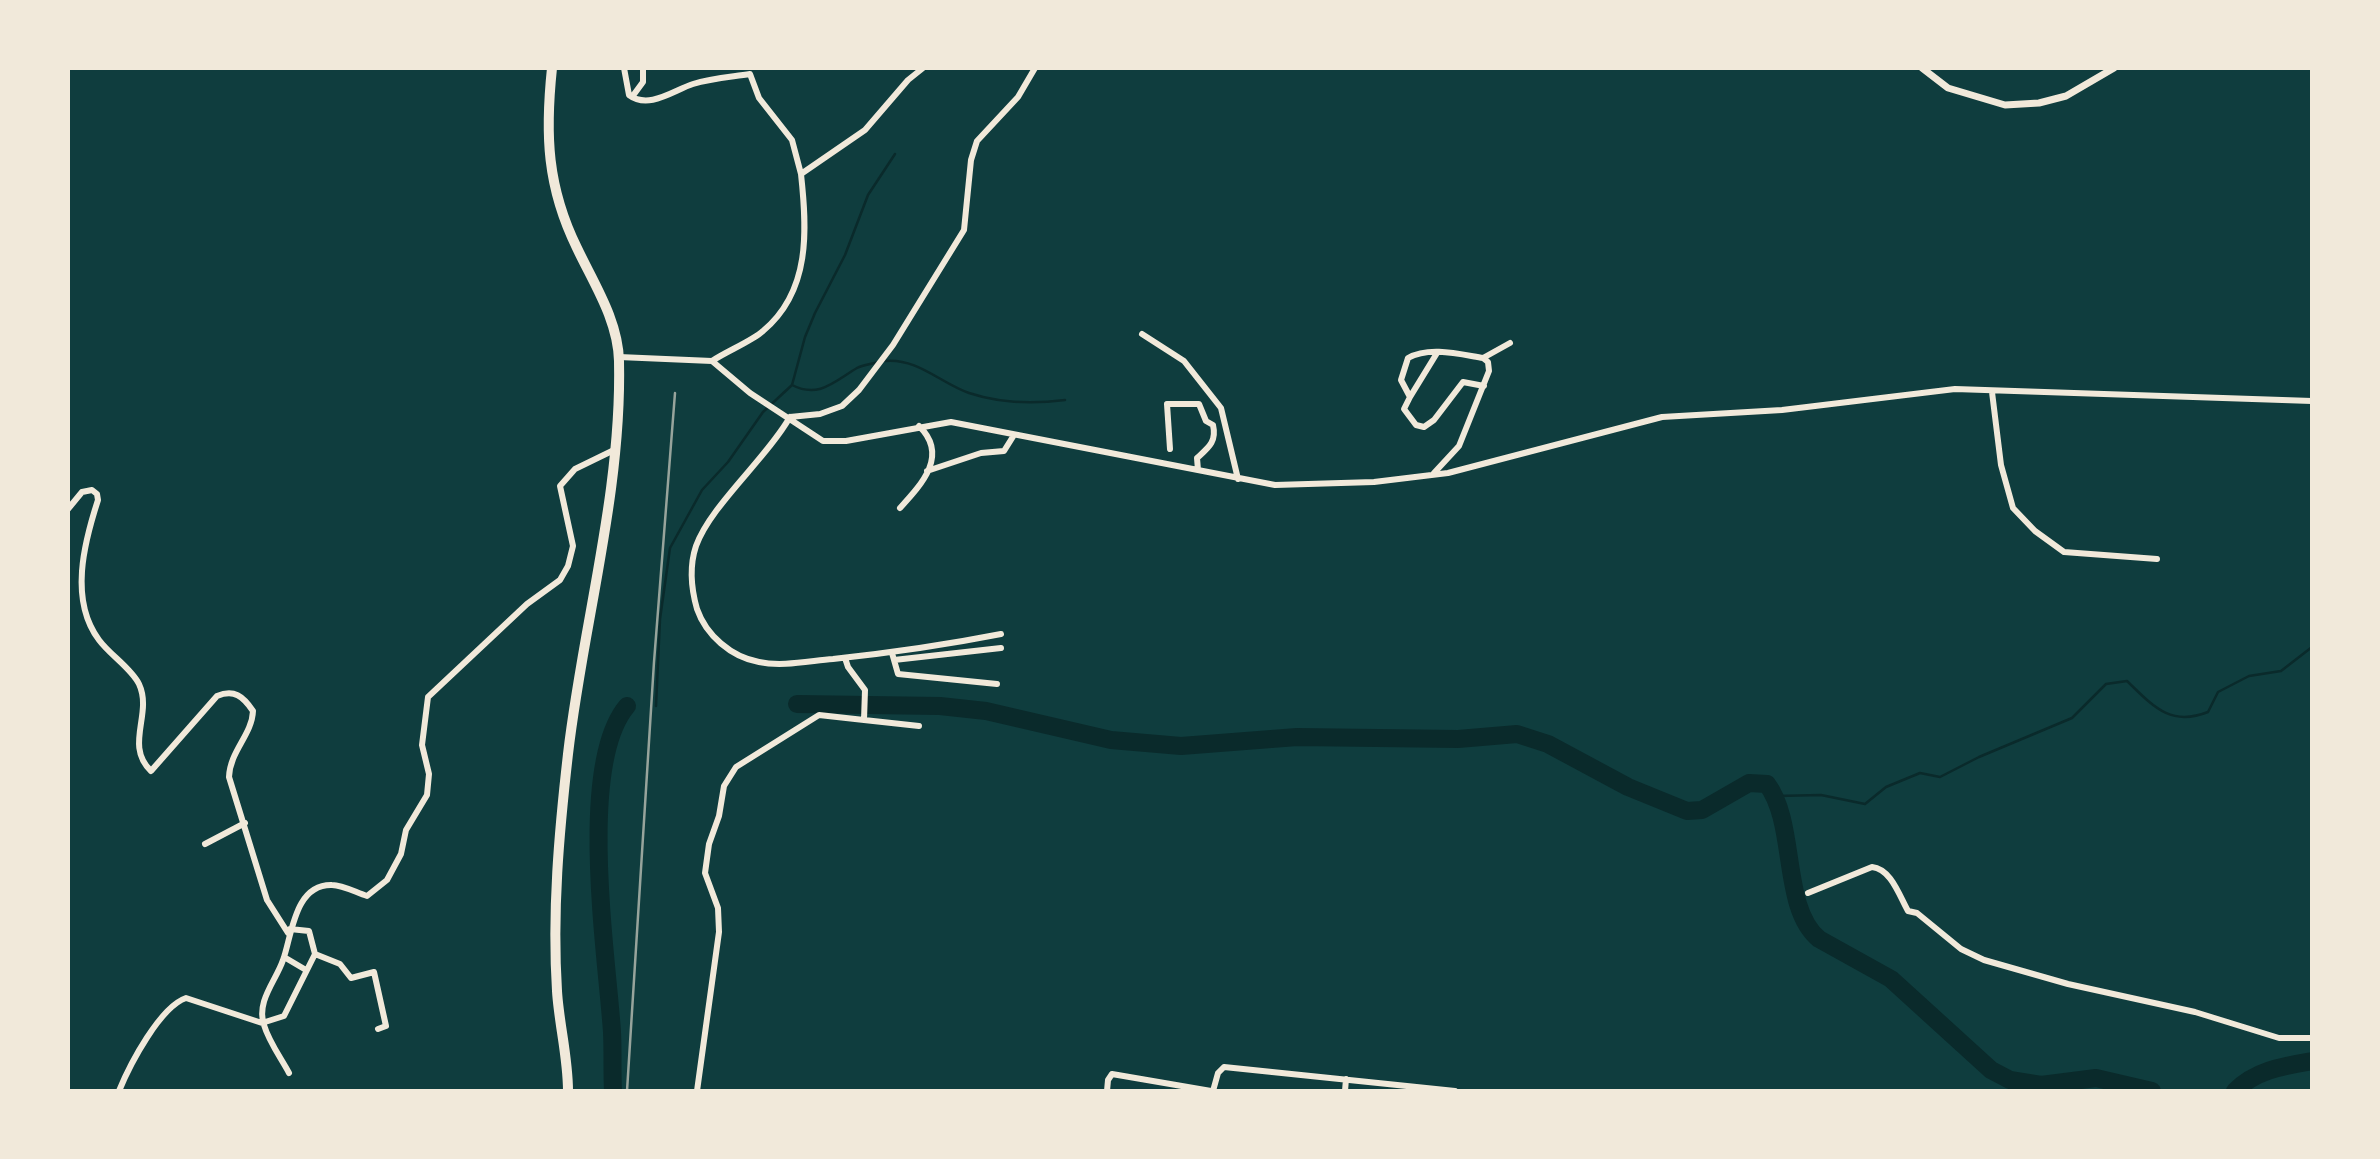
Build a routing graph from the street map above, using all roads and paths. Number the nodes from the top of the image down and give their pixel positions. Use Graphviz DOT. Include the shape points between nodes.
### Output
graph roads {
  1 [pos="552,68"];
  2 [pos="624,68"];
  3 [pos="643,68"];
  4 [pos="923,68"];
  5 [pos="1035,68"];
  6 [pos="1922,68"];
  7 [pos="2114,68"];
  8 [pos="632,97"];
  9 [pos="801,174"];
  10 [pos="1142,334"];
  11 [pos="1510,343"];
  12 [pos="1430,351"];
  13 [pos="619,357"];
  14 [pos="1483,358"];
  15 [pos="712,361"];
  16 [pos="1484,387"];
  17 [pos="1992,393"];
  18 [pos="1409,397"];
  19 [pos="2312,401"];
  20 [pos="790,417"];
  21 [pos="919,426"];
  22 [pos="1014,435"];
  23 [pos="1170,449"];
  24 [pos="614,450"];
  25 [pos="1198,470"];
  26 [pos="927,471"];
  27 [pos="1434,474"];
  28 [pos="1238,479"];
  29 [pos="68,509"];
  30 [pos="900,509"];
  31 [pos="2157,559"];
  32 [pos="1001,635"];
  33 [pos="1001,648"];
  34 [pos="893,656"];
  35 [pos="845,658"];
  36 [pos="997,684"];
  37 [pos="864,718"];
  38 [pos="919,726"];
  39 [pos="245,823"];
  40 [pos="205,844"];
  41 [pos="1808,892"];
  42 [pos="289,931"];
  43 [pos="315,954"];
  44 [pos="284,957"];
  45 [pos="306,970"];
  46 [pos="262,1023"];
  47 [pos="396,1024"];
  48 [pos="386,1026"];
  49 [pos="378,1029"];
  50 [pos="2312,1038"];
  51 [pos="289,1073"];
  52 [pos="1346,1079"];
  53 [pos="119,1091"];
  54 [pos="568,1091"];
  55 [pos="697,1091"];
  56 [pos="1107,1091"];
  57 [pos="1212,1091"];
  58 [pos="1345,1091"];
  59 [pos="1455,1091"];
  1 -- 13 [label="highway" via="547,117 550,169 565,222 607,309"];
  2 -- 8 [label="street"];
  3 -- 8 [label="street" via="643,82"];
  4 -- 9 [label="street" via="865,130"];
  5 -- 20 [label="street" via="1018,97 977,141 964,230 893,345 842,406"];
  6 -- 7 [label="street" via="1948,88 2005,105 2066,96"];
  8 -- 9 [label="street" via="662,98 691,85 750,74 759,98 792,141"];
  9 -- 15 [label="street" via="807,228 802,265 790,298 763,331"];
  10 -- 28 [label="street" via="1184,361 1221,408"];
  11 -- 14 [label="street"];
  12 -- 14 [label="street"];
  12 -- 18 [label="street"];
  12 -- 18 [label="street" via="1408,358 1402,371"];
  13 -- 15 [label="street"];
  13 -- 24 [label="highway"];
  14 -- 16 [label="street" via="1489,371"];
  15 -- 20 [label="street" via="750,393"];
  16 -- 18 [label="street" via="1463,382 1424,427 1407,416 1404,409"];
  16 -- 27 [label="street" via="1459,446"];
  17 -- 19 [label="street"];
  17 -- 27 [label="street" via="1955,389 1782,410 1662,417"];
  17 -- 31 [label="street" via="2001,465 2013,508 2035,531 2064,552"];
  20 -- 21 [label="street" via="823,441 846,441"];
  20 -- 35 [label="street" via="696,545 692,593 700,618 713,637 733,652 758,662"];
  21 -- 22 [label="street" via="951,422"];
  21 -- 26 [label="street" via="933,445"];
  22 -- 25 [label="street"];
  22 -- 26 [label="street" via="1004,451 981,453"];
  23 -- 25 [label="street" via="1167,404 1199,404 1216,435 1197,458"];
  24 -- 42 [label="street" via="575,469 560,486 573,546 560,580 527,604 428,697 422,745 429,774 427,795 406,830 401,854 387,880 368,896 334,884 323,886 305,900"];
  24 -- 54 [label="highway" via="568,752 555,887 557,992"];
  25 -- 28 [label="street"];
  26 -- 30 [label="street"];
  27 -- 28 [label="street" via="1374,482 1275,485"];
  29 -- 39 [label="street" via="82,492 97,494 82,553 85,605 92,630 139,683 143,703 138,744 143,763 151,771 217,696 228,691 237,694 253,711 253,722 230,763 229,777"];
  32 -- 34 [label="street"];
  33 -- 34 [label="street"];
  34 -- 35 [label="street"];
  34 -- 36 [label="street" via="898,674"];
  35 -- 37 [label="street" via="865,690"];
  37 -- 38 [label="street"];
  37 -- 55 [label="street" via="819,715 757,751 736,767 724,786 705,873 718,908 719,932"];
  39 -- 40 [label="street"];
  39 -- 42 [label="street" via="267,900"];
  41 -- 50 [label="street" via="1880,868 1908,911 1984,960 2195,1012 2279,1038"];
  42 -- 43 [label="street" via="309,931"];
  42 -- 44 [label="street"];
  43 -- 45 [label="street"];
  43 -- 48 [label="street" via="341,964 351,978 374,972"];
  44 -- 45 [label="street"];
  44 -- 46 [label="street" via="266,990"];
  45 -- 46 [label="street" via="284,1016"];
  46 -- 51 [label="street"];
  46 -- 53 [label="street" via="186,998 174,1002"];
  47 -- 48 [label="street"];
  48 -- 49 [label="street"];
  52 -- 57 [label="street" via="1224,1067"];
  52 -- 58 [label="street"];
  52 -- 59 [label="street"];
  56 -- 57 [label="street" via="1112,1074"];
}
